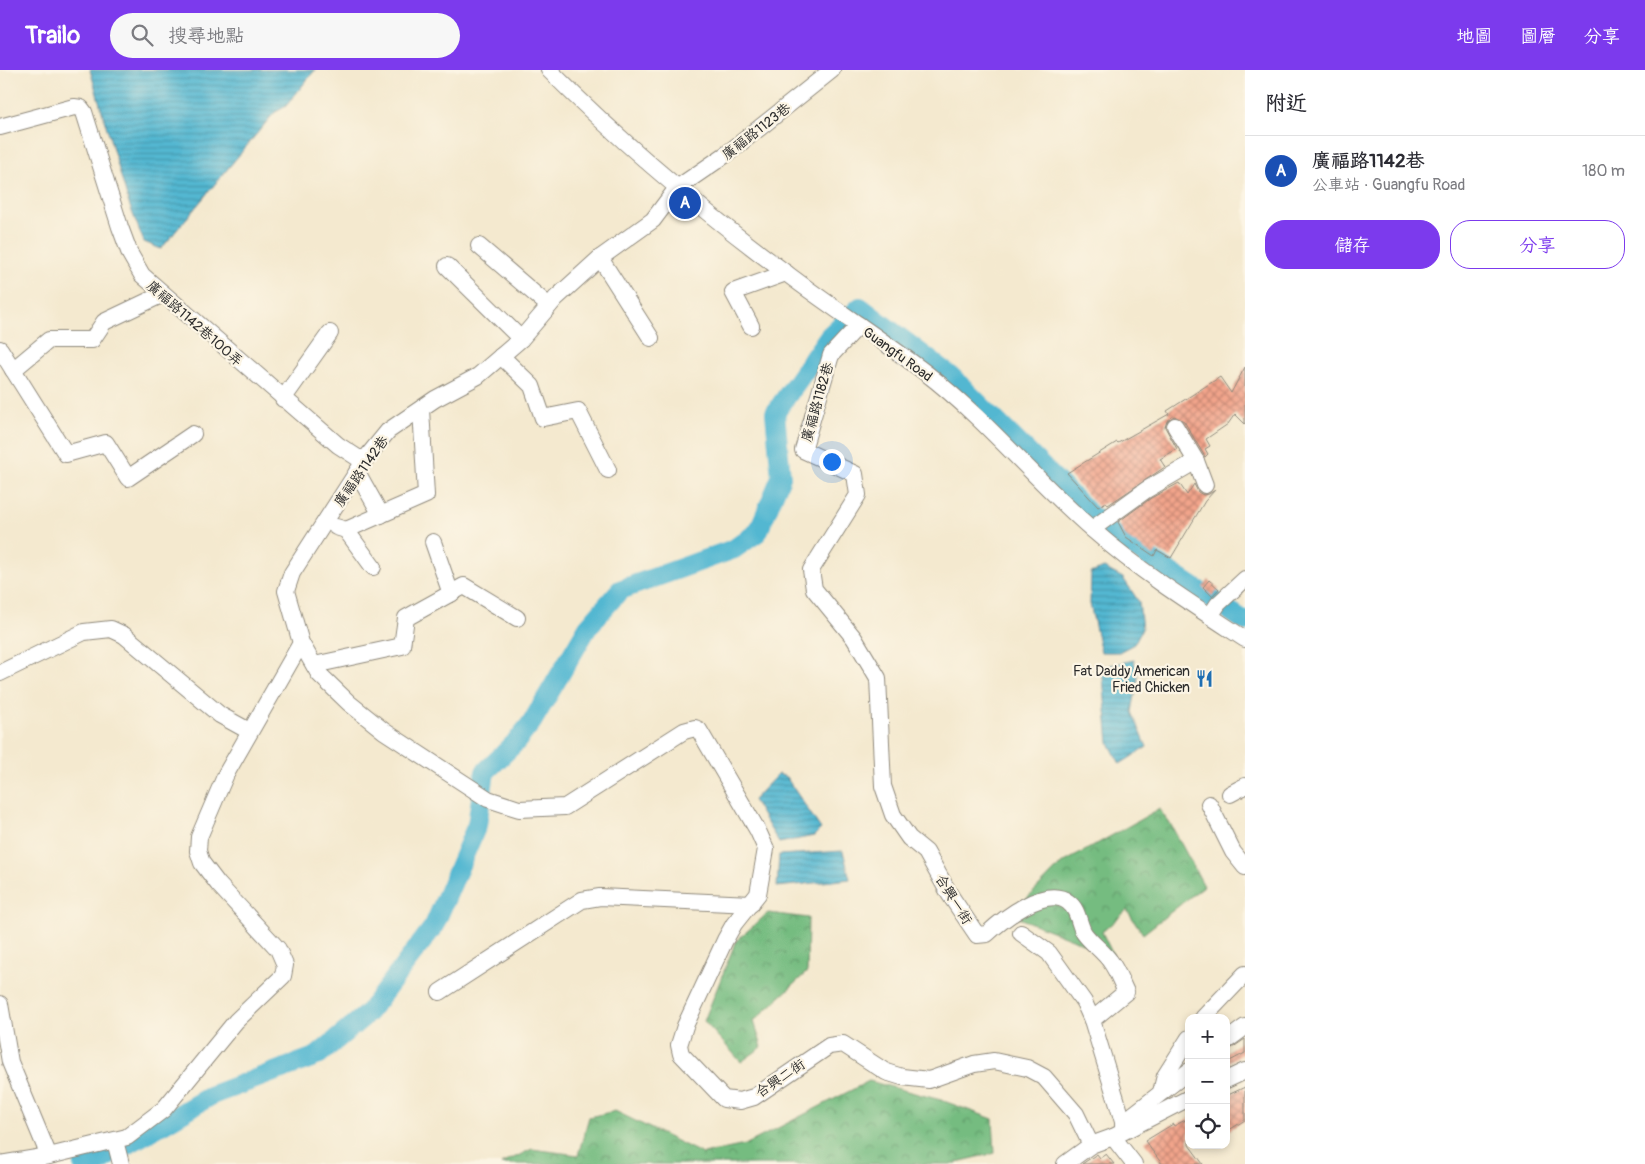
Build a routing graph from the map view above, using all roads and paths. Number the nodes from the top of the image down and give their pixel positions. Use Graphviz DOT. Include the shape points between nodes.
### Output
graph roads {
  1 [pos="549,70"];
  2 [pos="832,70"];
  3 [pos="0,127"];
  4 [pos="677,188"];
  5 [pos="480,246"];
  6 [pos="600,258"];
  7 [pos="447,266"];
  8 [pos="786,273"];
  9 [pos="163,294"];
  10 [pos="549,306"];
  11 [pos="858,325"];
  12 [pos="751,326"];
  13 [pos="330,333"];
  14 [pos="651,338"];
  15 [pos="521,339"];
  16 [pos="0,349"];
  17 [pos="501,356"];
  18 [pos="13,370"];
  19 [pos="283,399"];
  20 [pos="420,409"];
  21 [pos="1174,426"];
  22 [pos="192,434"];
  23 [pos="366,458"];
  24 [pos="1196,461"];
  25 [pos="608,470"];
  26 [pos="357,472"];
  27 [pos="1204,485"];
  28 [pos="380,515"];
  29 [pos="325,522"];
  30 [pos="1097,526"];
  31 [pos="346,530"];
  32 [pos="432,542"];
  33 [pos="373,568"];
  34 [pos="1245,579"];
  35 [pos="451,594"];
  36 [pos="1210,616"];
  37 [pos="517,618"];
  38 [pos="854,638"];
  39 [pos="1245,639"];
  40 [pos="301,643"];
  41 [pos="314,665"];
  42 [pos="0,673"];
  43 [pos="695,728"];
  44 [pos="249,731"];
  45 [pos="1245,786"];
  46 [pos="1230,794"];
  47 [pos="1209,804"];
  48 [pos="1239,847"];
  49 [pos="1245,867"];
  50 [pos="751,904"];
  51 [pos="1021,933"];
  52 [pos="1245,974"];
  53 [pos="440,992"];
  54 [pos="0,1004"];
  55 [pos="1207,1014"];
  56 [pos="1092,1020"];
  57 [pos="1245,1026"];
  58 [pos="1230,1038"];
  59 [pos="1185,1044"];
  60 [pos="1245,1071"];
  61 [pos="1185,1074"];
  62 [pos="1230,1078"];
  63 [pos="1161,1092"];
  64 [pos="1185,1100"];
  65 [pos="1118,1131"];
  66 [pos="114,1141"];
  67 [pos="1091,1145"];
  68 [pos="49,1156"];
  69 [pos="0,1164"];
  70 [pos="121,1164"];
  71 [pos="1065,1164"];
  72 [pos="1134,1164"];
  1 -- 4 [label="street, Guangfu Road" via="597,118"];
  2 -- 4 [label="street, 廣福路1123巷" via="728,153"];
  3 -- 9 [label="street, 廣福路1142巷100弄" via="74,107 81,108 130,254 142,275"];
  4 -- 6 [label="street, 廣福路1142巷" via="653,220"];
  4 -- 8 [label="street, Guangfu Road"];
  5 -- 10 [label="street"];
  6 -- 10 [label="street, 廣福路1142巷"];
  6 -- 14 [label="street"];
  7 -- 15 [label="street"];
  8 -- 11 [label="street, Guangfu Road"];
  8 -- 12 [label="street" via="734,292"];
  9 -- 18 [label="street" via="104,322 92,340 49,340"];
  9 -- 19 [label="street, 廣福路1142巷100弄"];
  10 -- 15 [label="street, 廣福路1142巷"];
  11 -- 30 [label="street, Guangfu Road" via="927,374"];
  11 -- 38 [label="street, 廣福路1182巷" via="831,355 803,450 855,474 858,495 811,570 814,588"];
  13 -- 19 [label="street"];
  15 -- 17 [label="street, 廣福路1142巷"];
  16 -- 18 [label="street"];
  17 -- 20 [label="street, 廣福路1142巷" via="478,376"];
  17 -- 25 [label="street" via="532,386 543,418 578,411"];
  18 -- 22 [label="street" via="66,454 106,443 128,478"];
  19 -- 23 [label="street, 廣福路1142巷100弄" via="338,446 358,458"];
  20 -- 23 [label="street, 廣福路1142巷" via="388,431"];
  20 -- 28 [label="street" via="426,495"];
  21 -- 24 [label="street"];
  23 -- 26 [label="street, 廣福路1142巷"];
  24 -- 27 [label="street"];
  24 -- 30 [label="street" via="1146,490"];
  26 -- 28 [label="street"];
  26 -- 29 [label="street, 廣福路1142巷"];
  28 -- 31 [label="street"];
  29 -- 31 [label="street"];
  29 -- 40 [label="street, 廣福路1142巷" via="292,573 286,591"];
  30 -- 36 [label="street, Guangfu Road" via="1136,566"];
  31 -- 33 [label="street"];
  32 -- 35 [label="street"];
  34 -- 36 [label="street"];
  35 -- 37 [label="street" via="464,586"];
  35 -- 41 [label="street" via="406,618 402,646"];
  36 -- 39 [label="street, Guangfu Road"];
  38 -- 56 [label="street, 合興一街" via="878,678 883,786 893,815 909,838 926,852 977,935 987,934 1005,917 1043,899 1057,897 1069,902 1084,932 1111,961 1126,992"];
  40 -- 41 [label="street, 廣福路1142巷"];
  40 -- 44 [label="street"];
  41 -- 43 [label="street, 廣福路1142巷" via="349,703 384,731 482,796 520,809 565,807 684,731"];
  42 -- 44 [label="street" via="84,632 111,629 124,635 220,715"];
  43 -- 50 [label="street, 合興二街" via="766,849 758,894"];
  44 -- 66 [label="street" via="199,837 198,851 202,863 218,884 278,949 285,964 283,976 236,1021 164,1109 127,1137"];
  45 -- 46 [label="street"];
  47 -- 48 [label="street"];
  48 -- 49 [label="street"];
  50 -- 53 [label="street" via="582,900"];
  50 -- 67 [label="street, 合興二街" via="725,940 678,1045 681,1054 724,1099 740,1101 754,1096 829,1046 843,1044 886,1072 902,1078 929,1080 974,1064 994,1061 1027,1068 1044,1077 1076,1114"];
  51 -- 56 [label="street" via="1049,953 1084,1002"];
  52 -- 55 [label="street"];
  54 -- 68 [label="street" via="10,1062"];
  56 -- 65 [label="street"];
  57 -- 58 [label="street"];
  59 -- 63 [label="street" via="1165,1076"];
  60 -- 62 [label="street"];
  61 -- 63 [label="street"];
  63 -- 65 [label="street"];
  64 -- 65 [label="street"];
  65 -- 67 [label="street"];
  65 -- 72 [label="street"];
  66 -- 68 [label="street"];
  66 -- 70 [label="street"];
  67 -- 71 [label="street"];
  68 -- 69 [label="street"];
}
